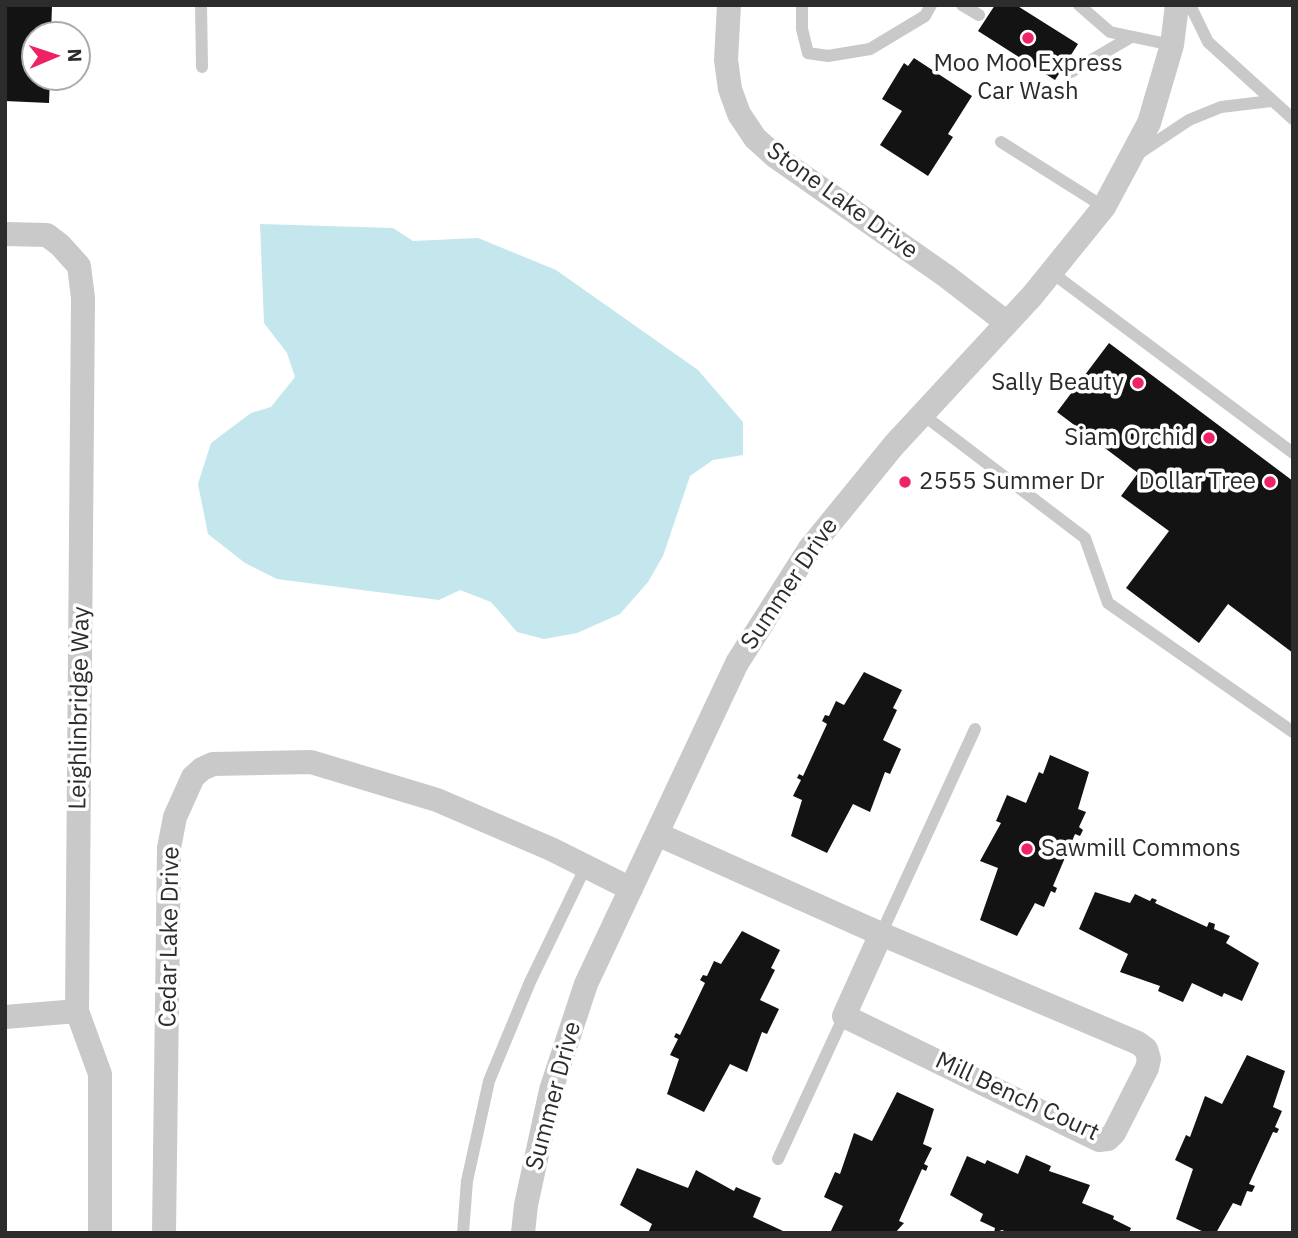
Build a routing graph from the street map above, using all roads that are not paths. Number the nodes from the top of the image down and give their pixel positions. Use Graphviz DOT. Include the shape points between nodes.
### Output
graph roads {
  1 [pos="201,5"];
  2 [pos="729,5"];
  3 [pos="802,5"];
  4 [pos="931,5"];
  5 [pos="962,5"];
  6 [pos="1079,5"];
  7 [pos="1177,5"];
  8 [pos="1190,5"];
  9 [pos="1096,11"];
  10 [pos="979,15"];
  11 [pos="1131,37"];
  12 [pos="1172,45"];
  13 [pos="202,67"];
  14 [pos="1071,72"];
  15 [pos="1271,102"];
  16 [pos="1293,119"];
  17 [pos="1001,142"];
  18 [pos="1132,158"];
  19 [pos="1104,206"];
  20 [pos="5,234"];
  21 [pos="1051,272"];
  22 [pos="1007,323"];
  23 [pos="922,414"];
  24 [pos="1293,453"];
  25 [pos="975,729"];
  26 [pos="1293,732"];
  27 [pos="657,834"];
  28 [pos="586,866"];
  29 [pos="631,889"];
  30 [pos="881,934"];
  31 [pos="77,1011"];
  32 [pos="844,1016"];
  33 [pos="5,1017"];
  34 [pos="778,1159"];
  35 [pos="100,1233"];
  36 [pos="164,1233"];
  37 [pos="463,1233"];
  38 [pos="523,1233"];
  1 -- 13 [label="lane"];
  2 -- 22 [label="street, Stone Lake Drive" via="726,60 730,89 755,138"];
  3 -- 4 [label="lane" via="808,53 828,56 870,49 925,16"];
  5 -- 10 [label="lane"];
  6 -- 9 [label="lane"];
  7 -- 12 [label="street, Summer Drive"];
  8 -- 15 [label="lane" via="1208,42"];
  9 -- 11 [label="lane" via="1110,32"];
  11 -- 12 [label="lane"];
  11 -- 14 [label="lane"];
  12 -- 18 [label="street, Summer Drive" via="1149,122"];
  15 -- 16 [label="lane"];
  15 -- 18 [label="lane" via="1221,107 1189,120"];
  17 -- 19 [label="lane"];
  18 -- 19 [label="street, Summer Drive"];
  19 -- 21 [label="street, Summer Drive"];
  20 -- 31 [label="street, Leighlinbridge Way" via="47,235 60,245 79,266 83,298"];
  21 -- 22 [label="street, Summer Drive"];
  21 -- 24 [label="lane"];
  22 -- 23 [label="street, Summer Drive"];
  23 -- 26 [label="lane" via="1084,538 1108,603"];
  23 -- 27 [label="street, Summer Drive" via="810,548 773,605 737,663"];
  25 -- 30 [label="lane"];
  27 -- 29 [label="street, Summer Drive"];
  27 -- 30 [label="street, Mill Bench Court"];
  28 -- 29 [label="street, Cedar Lake Drive"];
  28 -- 36 [label="street, Cedar Lake Drive" via="437,800 311,762 213,764 202,769 193,777 175,817 169,848"];
  28 -- 37 [label="lane" via="489,1081 467,1181"];
  29 -- 38 [label="street, Summer Drive" via="586,984 551,1090"];
  30 -- 32 [label="street"];
  30 -- 32 [label="street, Mill Bench Court" via="1138,1042 1146,1049 1147,1068 1114,1133 1100,1140"];
  31 -- 33 [label="street"];
  31 -- 35 [label="street, Leighlinbridge Way" via="100,1074"];
  32 -- 34 [label="lane"];
}
